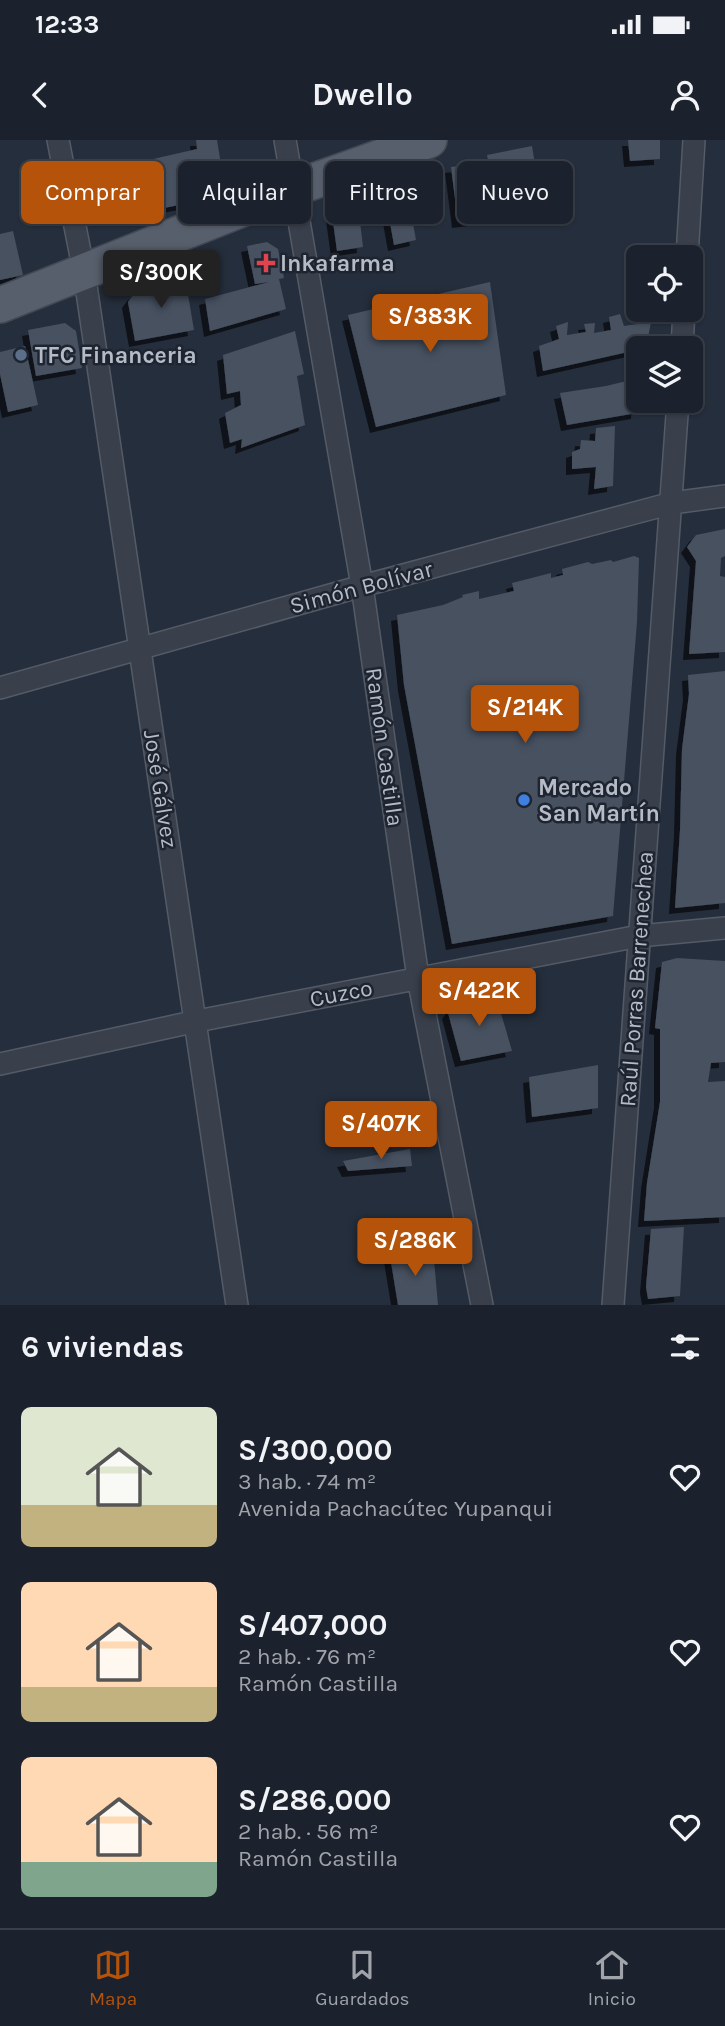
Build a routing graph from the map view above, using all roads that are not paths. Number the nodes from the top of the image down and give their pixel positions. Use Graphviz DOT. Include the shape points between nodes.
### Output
graph roads {
  1 [pos="58,140"];
  2 [pos="285,140"];
  3 [pos="429,140"];
  4 [pos="694,140"];
  5 [pos="288,161"];
  6 [pos="311,182"];
  7 [pos="204,224"];
  8 [pos="298,224"];
  9 [pos="688,245"];
  10 [pos="84,272"];
  11 [pos="0,305"];
  12 [pos="677,413"];
  13 [pos="725,496"];
  14 [pos="672,503"];
  15 [pos="362,586"];
  16 [pos="140,650"];
  17 [pos="0,688"];
  18 [pos="725,928"];
  19 [pos="639,936"];
  20 [pos="418,978"];
  21 [pos="197,1021"];
  22 [pos="0,1064"];
  23 [pos="237,1305"];
  24 [pos="482,1305"];
  25 [pos="613,1305"];
  1 -- 10 [label="street, José Gálvez"];
  2 -- 5 [label="street, Ramón Castilla"];
  3 -- 6 [label="main road"];
  4 -- 9 [label="street"];
  7 -- 10 [label="main road"];
  8 -- 15 [label="street, Ramón Castilla"];
  10 -- 11 [label="main road"];
  10 -- 16 [label="street, José Gálvez"];
  12 -- 14 [label="street, Raúl Porras Barrenechea"];
  13 -- 14 [label="street, Simón Bolívar"];
  14 -- 15 [label="street, Simón Bolívar"];
  14 -- 19 [label="street, Raúl Porras Barrenechea"];
  15 -- 16 [label="street, Simón Bolívar"];
  15 -- 20 [label="street, Ramón Castilla"];
  16 -- 17 [label="street, Simón Bolívar"];
  16 -- 21 [label="street, José Gálvez"];
  18 -- 19 [label="street, Cuzco"];
  19 -- 20 [label="street, Cuzco"];
  19 -- 25 [label="street, Raúl Porras Barrenechea"];
  20 -- 21 [label="street, Cuzco"];
  20 -- 24 [label="street, Ramón Castilla"];
  21 -- 22 [label="street, Cuzco"];
  21 -- 23 [label="street, José Gálvez"];
}
